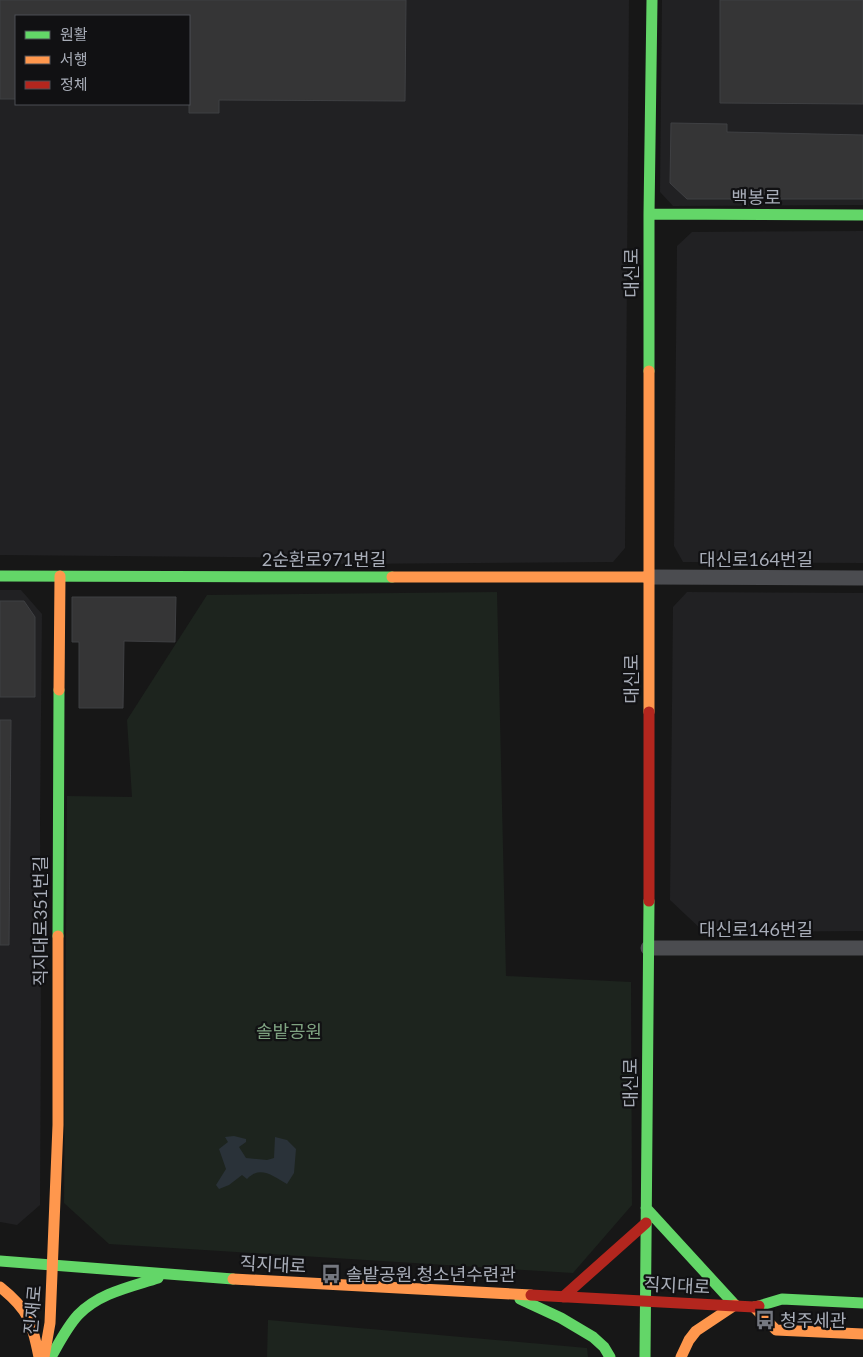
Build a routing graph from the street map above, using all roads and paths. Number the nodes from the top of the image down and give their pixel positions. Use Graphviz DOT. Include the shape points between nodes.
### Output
graph roads {
  1 [pos="652,0"];
  2 [pos="649,214"];
  3 [pos="863,215"];
  4 [pos="0,576"];
  5 [pos="60,576"];
  6 [pos="648,577"];
  7 [pos="863,578"];
  8 [pos="648,948"];
  9 [pos="863,948"];
  10 [pos="646,1208"];
  11 [pos="646,1223"];
  12 [pos="0,1261"];
  13 [pos="53,1266"];
  14 [pos="170,1274"];
  15 [pos="0,1287"];
  16 [pos="508,1294"];
  17 [pos="563,1297"];
  18 [pos="646,1301"];
  19 [pos="863,1303"];
  20 [pos="735,1305"];
  21 [pos="754,1306"];
  22 [pos="863,1334"];
  23 [pos="39,1357"];
  24 [pos="44,1357"];
  25 [pos="51,1357"];
  26 [pos="610,1357"];
  27 [pos="645,1357"];
  28 [pos="681,1357"];
  1 -- 2 [label="street, 대신로"];
  2 -- 3 [label="street, 백봉로"];
  2 -- 6 [label="street, 대신로"];
  4 -- 5 [label="street, 2순환로971번길"];
  5 -- 6 [label="street, 2순환로971번길"];
  5 -- 13 [label="street, 직지대로351번길" via="58,1125"];
  6 -- 7 [label="street, 대신로164번길"];
  6 -- 8 [label="street, 대신로"];
  8 -- 9 [label="street, 대신로146번길"];
  8 -- 10 [label="street, 대신로"];
  10 -- 11 [label="street, 대신로"];
  10 -- 20 [label="street"];
  11 -- 17 [label="street"];
  11 -- 18 [label="street, 대신로"];
  12 -- 13 [label="street, 직지대로"];
  13 -- 14 [label="street, 직지대로"];
  13 -- 24 [label="street, 진재로" via="50,1323"];
  14 -- 16 [label="street, 직지대로"];
  14 -- 25 [label="street" via="92,1303 78,1315"];
  15 -- 23 [label="street" via="28,1313"];
  16 -- 17 [label="street, 직지대로"];
  16 -- 26 [label="street" via="561,1318 593,1337"];
  17 -- 18 [label="street, 직지대로"];
  18 -- 20 [label="street, 직지대로"];
  18 -- 27 [label="street, 대신로"];
  19 -- 21 [label="street, 직지대로" via="782,1299"];
  20 -- 21 [label="street, 직지대로"];
  20 -- 28 [label="street" via="696,1331"];
  21 -- 22 [label="street" via="776,1330"];
}
